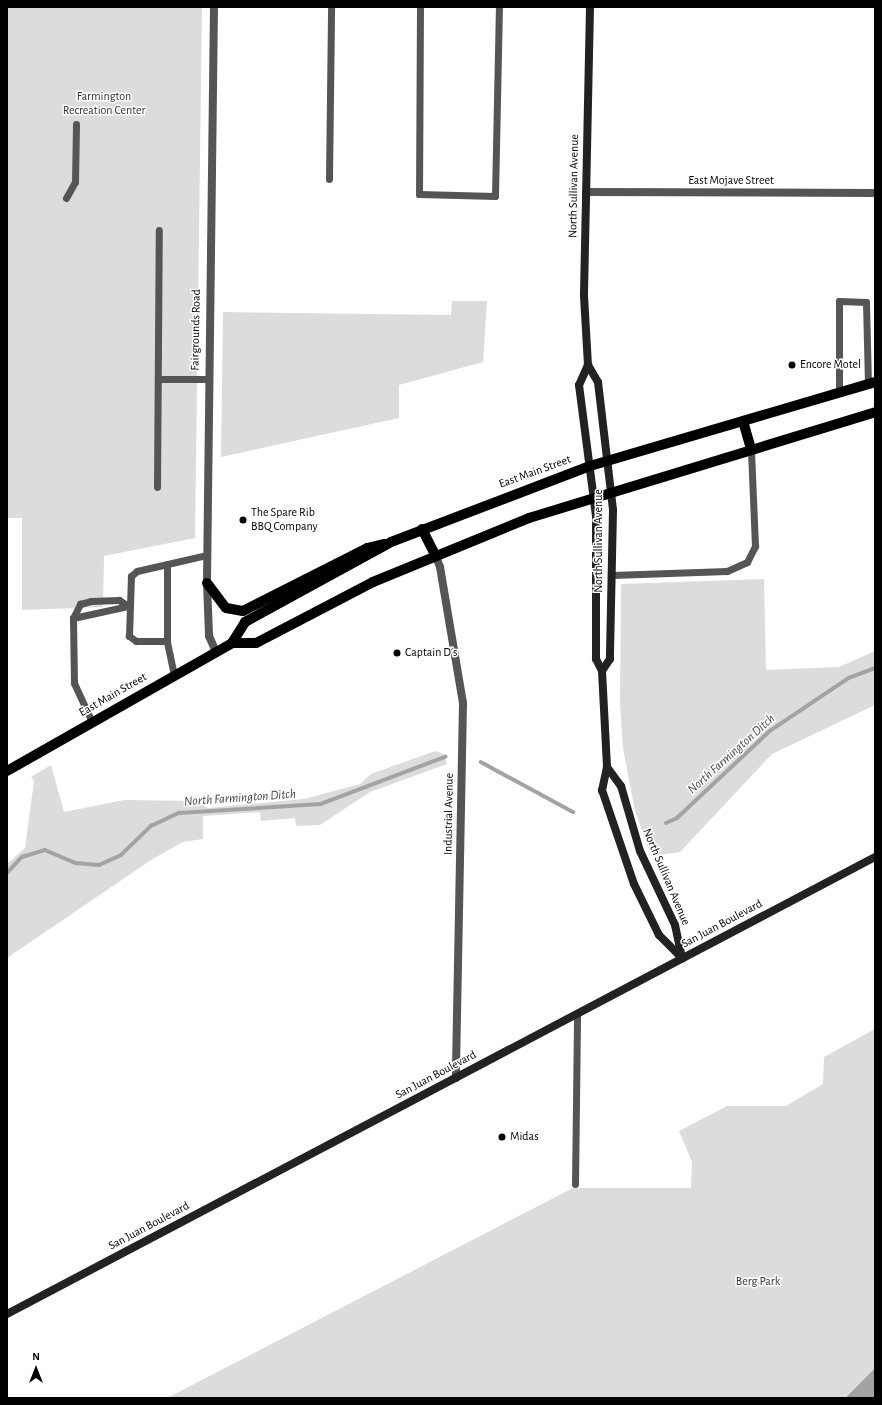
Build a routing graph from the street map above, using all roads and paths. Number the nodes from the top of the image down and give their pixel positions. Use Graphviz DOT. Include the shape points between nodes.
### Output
graph roads {
  1 [pos="214,7"];
  2 [pos="331,7"];
  3 [pos="420,7"];
  4 [pos="499,7"];
  5 [pos="590,7"];
  6 [pos="76,124"];
  7 [pos="329,179"];
  8 [pos="586,192"];
  9 [pos="875,193"];
  10 [pos="66,198"];
  11 [pos="160,230"];
  12 [pos="588,365"];
  13 [pos="158,379"];
  14 [pos="207,379"];
  15 [pos="872,382"];
  16 [pos="839,392"];
  17 [pos="875,412"];
  18 [pos="742,421"];
  19 [pos="751,449"];
  20 [pos="608,460"];
  21 [pos="590,466"];
  22 [pos="157,487"];
  23 [pos="611,491"];
  24 [pos="594,496"];
  25 [pos="422,529"];
  26 [pos="391,542"];
  27 [pos="435,554"];
  28 [pos="207,555"];
  29 [pos="167,564"];
  30 [pos="612,575"];
  31 [pos="207,583"];
  32 [pos="128,606"];
  33 [pos="73,618"];
  34 [pos="167,641"];
  35 [pos="232,643"];
  36 [pos="216,652"];
  37 [pos="602,671"];
  38 [pos="174,675"];
  39 [pos="92,722"];
  40 [pos="607,767"];
  41 [pos="7,771"];
  42 [pos="875,857"];
  43 [pos="682,958"];
  44 [pos="577,1014"];
  45 [pos="456,1078"];
  46 [pos="575,1184"];
  47 [pos="7,1314"];
  1 -- 14 [label="street, Fairgrounds Road"];
  2 -- 7 [label="lane"];
  3 -- 4 [label="lane" via="419,194 495,196"];
  5 -- 8 [label="main road, North Sullivan Avenue"];
  6 -- 10 [label="lane" via="75,182"];
  8 -- 9 [label="street, East Mojave Street"];
  8 -- 12 [label="main road, North Sullivan Avenue" via="584,296"];
  11 -- 13 [label="lane"];
  12 -- 20 [label="main road, North Sullivan Avenue" via="598,382"];
  12 -- 21 [label="main road, North Sullivan Avenue" via="579,385"];
  13 -- 14 [label="lane"];
  13 -- 22 [label="lane"];
  14 -- 28 [label="street, Fairgrounds Road"];
  15 -- 16 [label="main road, East Main Street"];
  15 -- 16 [label="lane" via="866,302 839,301"];
  16 -- 18 [label="main road, East Main Street"];
  17 -- 19 [label="main road, East Main Street"];
  18 -- 19 [label="main road"];
  18 -- 20 [label="main road, East Main Street"];
  19 -- 23 [label="main road, East Main Street"];
  19 -- 30 [label="lane" via="754,546 747,562 727,571"];
  20 -- 21 [label="main road, East Main Street"];
  20 -- 23 [label="main road, North Sullivan Avenue"];
  21 -- 24 [label="main road, North Sullivan Avenue"];
  21 -- 25 [label="main road, East Main Street"];
  23 -- 24 [label="main road, East Main Street"];
  23 -- 30 [label="main road, North Sullivan Avenue"];
  24 -- 27 [label="main road, East Main Street"];
  24 -- 37 [label="main road, North Sullivan Avenue" via="596,659"];
  25 -- 26 [label="main road, East Main Street"];
  25 -- 27 [label="main road"];
  26 -- 31 [label="main road" via="367,548 243,611 226,608"];
  26 -- 35 [label="main road, East Main Street" via="245,622"];
  27 -- 35 [label="main road, East Main Street" via="256,643"];
  27 -- 45 [label="street, Industrial Avenue" via="440,567 463,703"];
  28 -- 29 [label="lane"];
  28 -- 31 [label="street, Fairgrounds Road"];
  29 -- 32 [label="lane" via="137,571 131,576"];
  29 -- 34 [label="lane"];
  30 -- 37 [label="main road, North Sullivan Avenue" via="610,659"];
  31 -- 36 [label="street, Fairgrounds Road" via="209,636"];
  32 -- 33 [label="lane"];
  32 -- 33 [label="lane" via="120,600 91,601 80,604"];
  32 -- 34 [label="lane" via="129,636 136,641"];
  33 -- 39 [label="lane" via="74,683"];
  34 -- 38 [label="lane"];
  35 -- 36 [label="main road, East Main Street"];
  36 -- 38 [label="main road, East Main Street"];
  37 -- 40 [label="main road, North Sullivan Avenue"];
  38 -- 39 [label="main road, East Main Street"];
  39 -- 41 [label="main road, East Main Street"];
  40 -- 43 [label="main road, North Sullivan Avenue" via="621,786 640,851 676,925"];
  40 -- 43 [label="main road, North Sullivan Avenue" via="602,790 623,858 659,935"];
  42 -- 43 [label="main road, San Juan Boulevard"];
  43 -- 44 [label="main road, San Juan Boulevard"];
  44 -- 45 [label="main road, San Juan Boulevard"];
  44 -- 46 [label="lane"];
  45 -- 47 [label="main road, San Juan Boulevard"];
}
